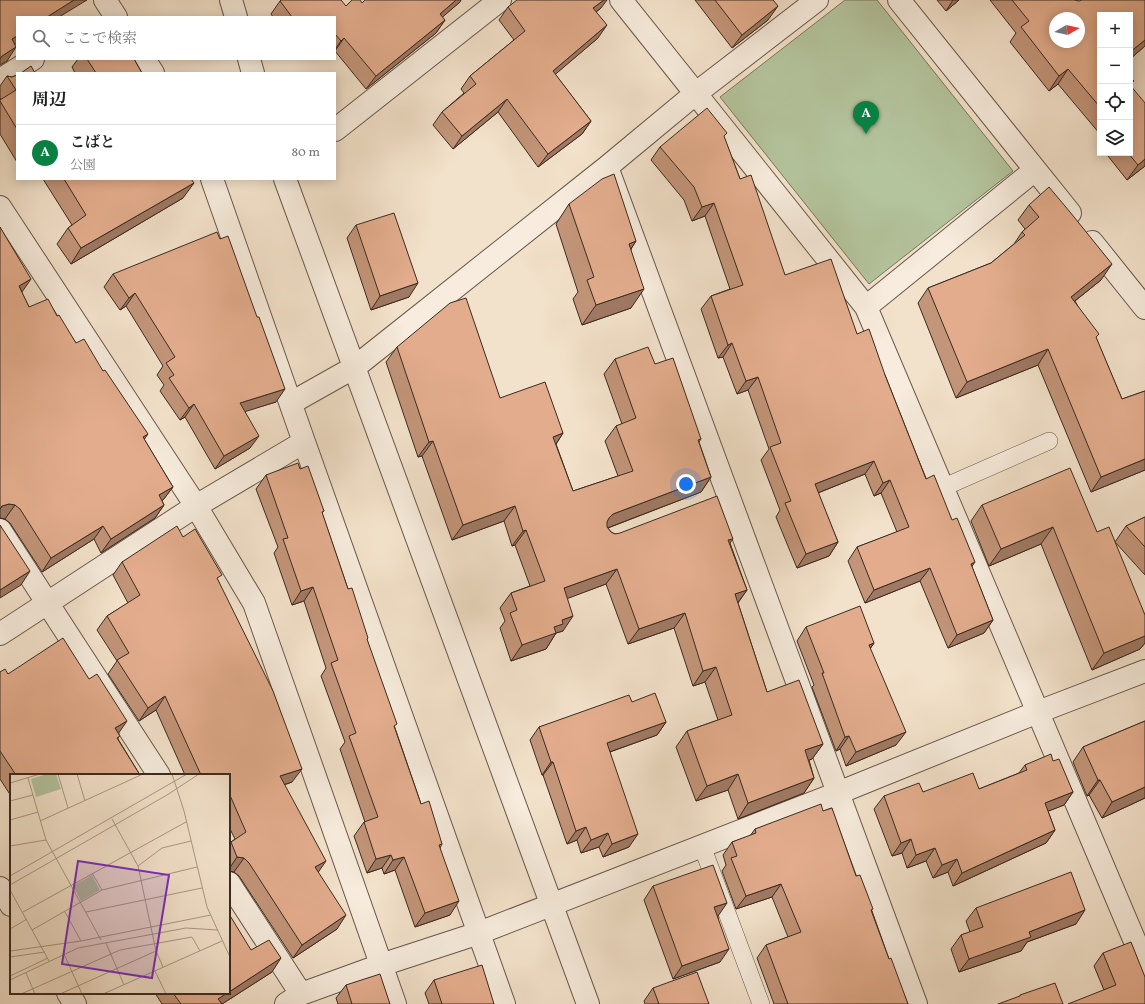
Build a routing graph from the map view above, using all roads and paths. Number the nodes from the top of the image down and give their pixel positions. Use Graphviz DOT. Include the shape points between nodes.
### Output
graph roads {
  1 [pos="231,0"];
  2 [pos="500,0"];
  3 [pos="621,0"];
  4 [pos="817,0"];
  5 [pos="899,0"];
  6 [pos="236,16"];
  7 [pos="31,60"];
  8 [pos="145,60"];
  9 [pos="249,60"];
  10 [pos="152,72"];
  11 [pos="253,72"];
  12 [pos="0,80"];
  13 [pos="695,94"];
  14 [pos="336,129"];
  15 [pos="607,167"];
  16 [pos="1035,170"];
  17 [pos="212,180"];
  18 [pos="285,180"];
  19 [pos="0,207"];
  20 [pos="866,307"];
  21 [pos="1145,308"];
  22 [pos="355,367"];
  23 [pos="291,403"];
  24 [pos="1049,441"];
  25 [pos="304,442"];
  26 [pos="942,488"];
  27 [pos="196,506"];
  28 [pos="0,530"];
  29 [pos="47,604"];
  30 [pos="0,634"];
  31 [pos="1145,671"];
  32 [pos="1038,712"];
  33 [pos="158,774"];
  34 [pos="838,794"];
  35 [pos="702,846"];
  36 [pos="230,885"];
  37 [pos="0,888"];
  38 [pos="10,903"];
  39 [pos="551,905"];
  40 [pos="478,933"];
  41 [pos="381,965"];
  42 [pos="1145,965"];
  43 [pos="69,994"];
  44 [pos="293,999"];
  45 [pos="75,1004"];
  46 [pos="395,1004"];
  47 [pos="504,1004"];
  48 [pos="588,1004"];
  49 [pos="761,1004"];
  50 [pos="916,1004"];
  1 -- 6 [label="street"];
  2 -- 14 [label="street"];
  3 -- 13 [label="street"];
  4 -- 13 [label="street"];
  5 -- 16 [label="street"];
  7 -- 12 [label="street"];
  8 -- 10 [label="street"];
  9 -- 11 [label="street"];
  13 -- 15 [label="street"];
  13 -- 20 [label="street"];
  15 -- 22 [label="street"];
  15 -- 34 [label="street" via="720,496"];
  16 -- 20 [label="street"];
  16 -- 21 [label="street"];
  17 -- 23 [label="street"];
  18 -- 22 [label="street"];
  19 -- 27 [label="street"];
  20 -- 26 [label="street"];
  22 -- 23 [label="street"];
  22 -- 39 [label="street"];
  23 -- 25 [label="street"];
  24 -- 26 [label="lane"];
  25 -- 27 [label="street"];
  25 -- 40 [label="street"];
  26 -- 32 [label="street"];
  27 -- 29 [label="street"];
  27 -- 41 [label="street" via="254,603"];
  28 -- 29 [label="street"];
  29 -- 30 [label="street"];
  29 -- 33 [label="street"];
  31 -- 32 [label="street"];
  32 -- 34 [label="street"];
  32 -- 42 [label="street"];
  34 -- 35 [label="street"];
  34 -- 50 [label="street"];
  35 -- 39 [label="street"];
  35 -- 49 [label="lane"];
  36 -- 44 [label="street"];
  37 -- 38 [label="street"];
  39 -- 40 [label="street"];
  39 -- 48 [label="street"];
  40 -- 41 [label="street"];
  40 -- 47 [label="street"];
  41 -- 44 [label="street"];
  41 -- 46 [label="street"];
  43 -- 45 [label="street"];
}
